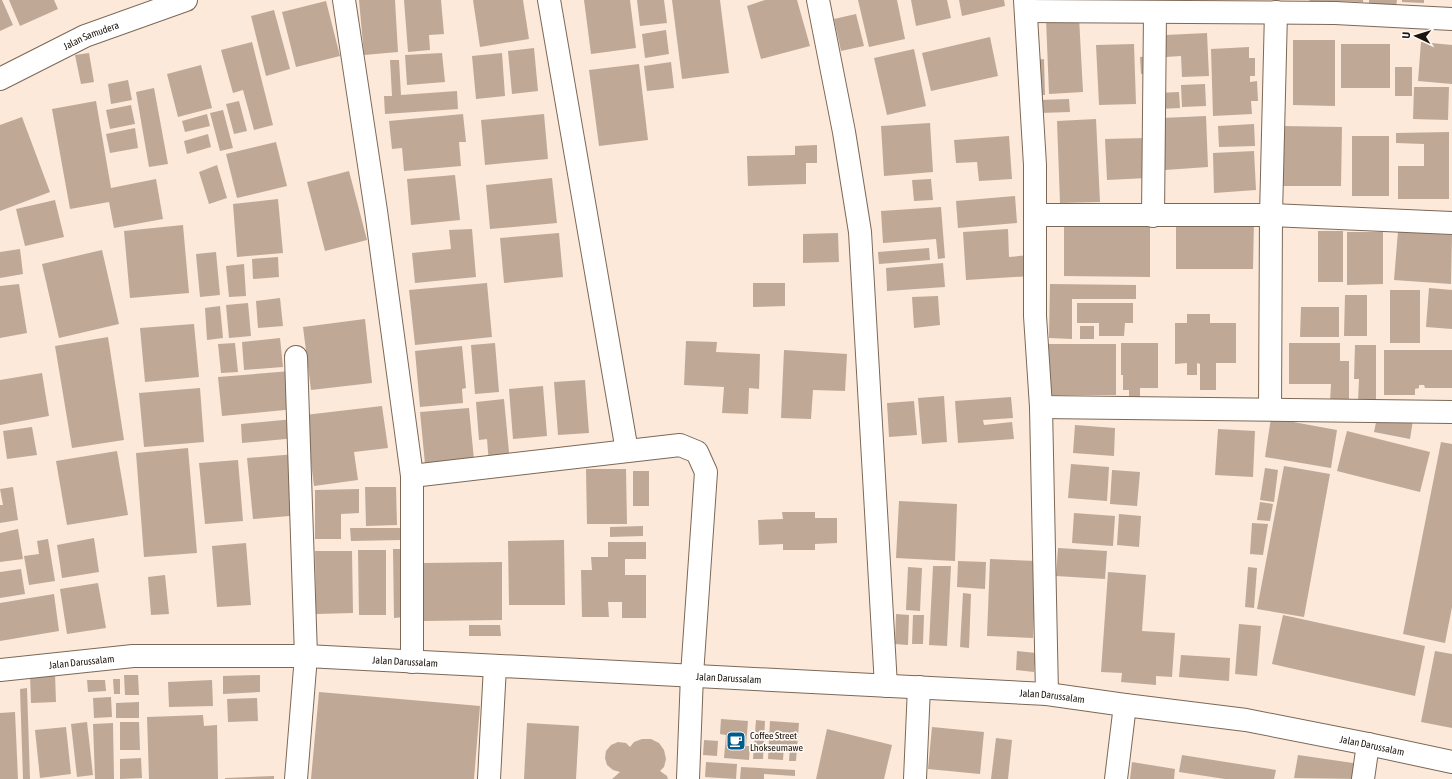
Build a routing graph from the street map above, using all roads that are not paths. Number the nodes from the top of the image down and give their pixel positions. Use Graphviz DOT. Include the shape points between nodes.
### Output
graph roads {
  1 [pos="186,0"];
  2 [pos="344,0"];
  3 [pos="549,0"];
  4 [pos="818,0"];
  5 [pos="1025,6"];
  6 [pos="1155,12"];
  7 [pos="1276,12"];
  8 [pos="1452,19"];
  9 [pos="0,78"];
  10 [pos="1035,215"];
  11 [pos="1271,215"];
  12 [pos="1153,216"];
  13 [pos="1452,223"];
  14 [pos="296,357"];
  15 [pos="1040,406"];
  16 [pos="1270,409"];
  17 [pos="1452,412"];
  18 [pos="628,451"];
  19 [pos="412,476"];
  20 [pos="306,656"];
  21 [pos="412,662"];
  22 [pos="495,666"];
  23 [pos="0,670"];
  24 [pos="692,675"];
  25 [pos="886,686"];
  26 [pos="918,687"];
  27 [pos="1047,694"];
  28 [pos="1125,705"];
  29 [pos="1368,744"];
  30 [pos="1452,762"];
  31 [pos="296,779"];
  32 [pos="489,779"];
  33 [pos="688,779"];
  34 [pos="915,779"];
  35 [pos="1116,779"];
  36 [pos="1363,779"];
  1 -- 9 [label="street, Jalan Samudera" via="85,36"];
  2 -- 19 [label="street"];
  3 -- 18 [label="street"];
  4 -- 25 [label="street" via="844,132 860,232"];
  5 -- 6 [label="street"];
  5 -- 10 [label="street" via="1035,164"];
  6 -- 7 [label="street"];
  6 -- 12 [label="street"];
  7 -- 8 [label="street"];
  7 -- 11 [label="street"];
  10 -- 12 [label="street"];
  10 -- 15 [label="street" via="1035,316"];
  11 -- 12 [label="street"];
  11 -- 13 [label="street"];
  11 -- 16 [label="street"];
  14 -- 20 [label="street"];
  15 -- 16 [label="street"];
  15 -- 27 [label="street"];
  16 -- 17 [label="street"];
  18 -- 19 [label="street"];
  18 -- 24 [label="street" via="680,445 697,452 706,472"];
  19 -- 21 [label="street"];
  20 -- 21 [label="street, Jalan Darussalam"];
  20 -- 23 [label="street, Jalan Darussalam" via="133,656"];
  20 -- 31 [label="street"];
  21 -- 22 [label="street, Jalan Darussalam"];
  22 -- 24 [label="street, Jalan Darussalam"];
  22 -- 32 [label="street"];
  24 -- 25 [label="street, Jalan Darussalam"];
  24 -- 33 [label="street"];
  25 -- 26 [label="street, Jalan Darussalam"];
  26 -- 27 [label="street, Jalan Darussalam"];
  26 -- 34 [label="street"];
  27 -- 28 [label="street, Jalan Darussalam"];
  28 -- 29 [label="street, Jalan Darussalam" via="1246,720"];
  28 -- 35 [label="street"];
  29 -- 30 [label="street, Jalan Darussalam"];
  29 -- 36 [label="street"];
}
